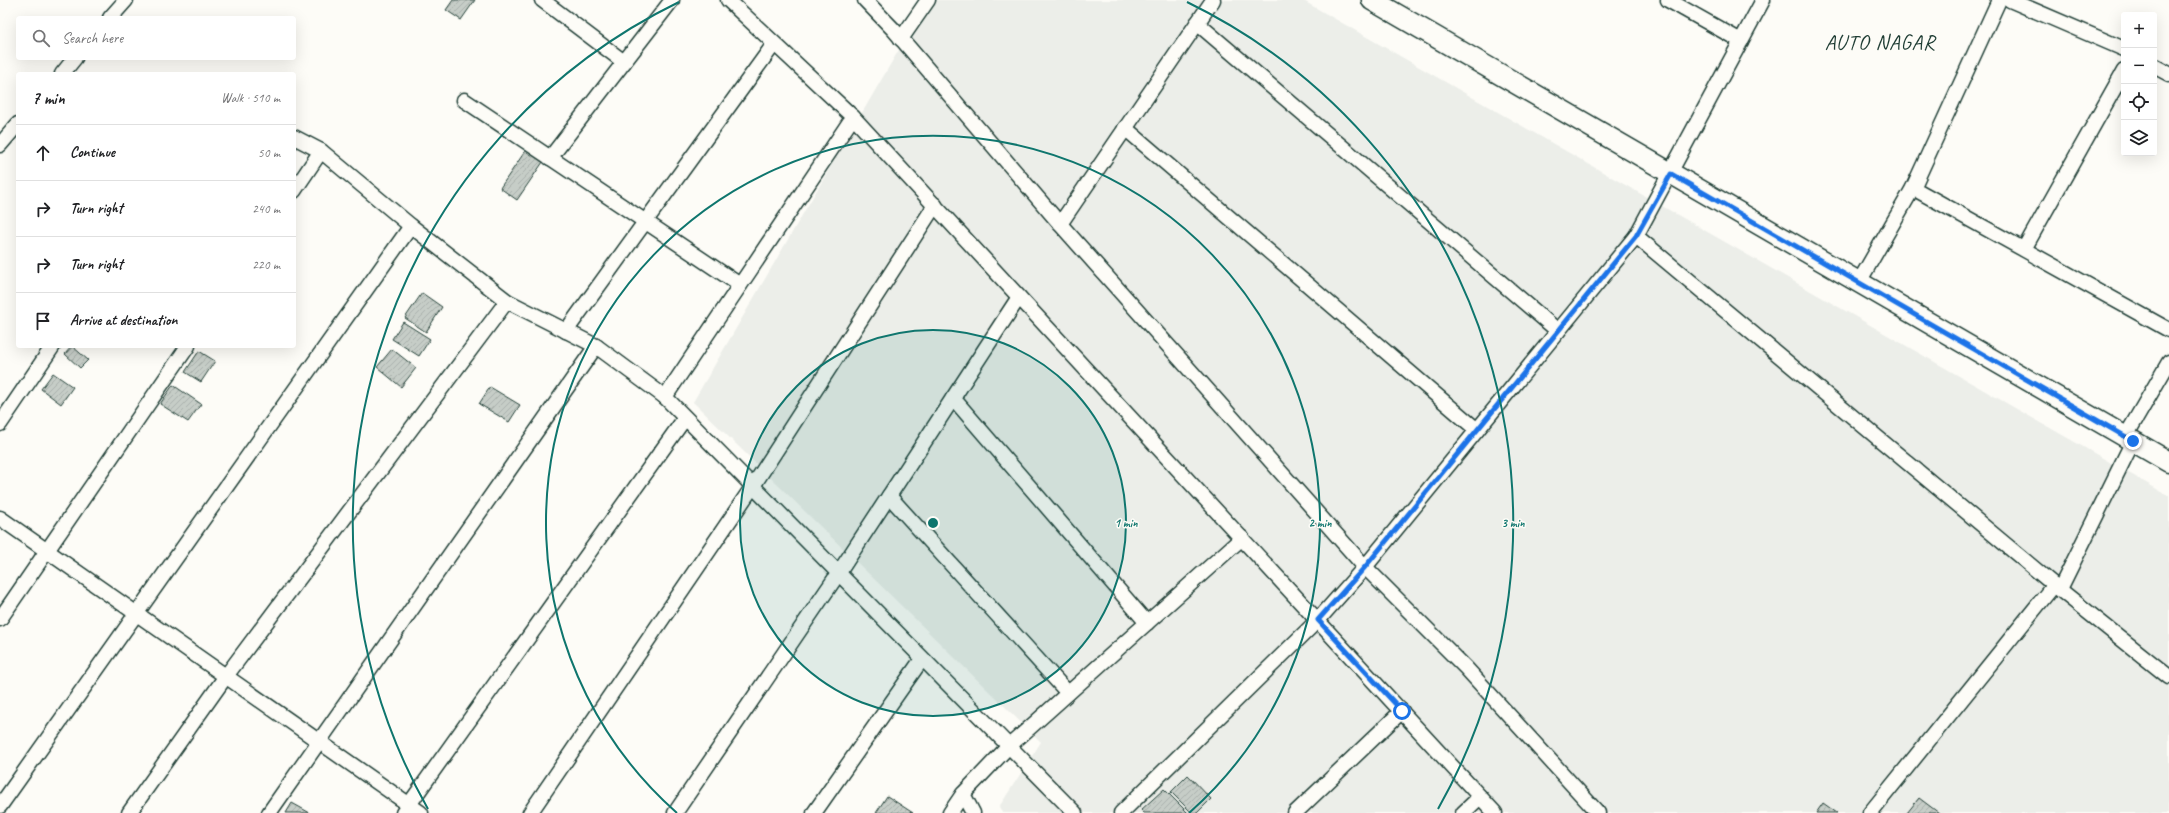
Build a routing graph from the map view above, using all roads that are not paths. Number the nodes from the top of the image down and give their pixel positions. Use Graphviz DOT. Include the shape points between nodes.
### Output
graph roads {
  1 [pos="126,0"];
  2 [pos="542,0"];
  3 [pos="672,0"];
  4 [pos="728,0"];
  5 [pos="865,0"];
  6 [pos="928,0"];
  7 [pos="1213,0"];
  8 [pos="1372,0"];
  9 [pos="1668,0"];
  10 [pos="1763,0"];
  11 [pos="1999,0"];
  12 [pos="2010,0"];
  13 [pos="112,16"];
  14 [pos="1197,23"];
  15 [pos="901,39"];
  16 [pos="1741,41"];
  17 [pos="774,44"];
  18 [pos="2122,48"];
  19 [pos="73,60"];
  20 [pos="624,62"];
  21 [pos="2157,68"];
  22 [pos="64,72"];
  23 [pos="2169,74"];
  24 [pos="2121,76"];
  25 [pos="464,100"];
  26 [pos="853,117"];
  27 [pos="16,126"];
  28 [pos="1125,128"];
  29 [pos="296,138"];
  30 [pos="0,145"];
  31 [pos="321,151"];
  32 [pos="550,158"];
  33 [pos="1671,174"];
  34 [pos="296,188"];
  35 [pos="1913,188"];
  36 [pos="935,205"];
  37 [pos="645,222"];
  38 [pos="1060,224"];
  39 [pos="411,226"];
  40 [pos="1636,236"];
  41 [pos="2024,249"];
  42 [pos="1860,282"];
  43 [pos="740,285"];
  44 [pos="1020,297"];
  45 [pos="507,301"];
  46 [pos="2169,330"];
  47 [pos="566,331"];
  48 [pos="1558,331"];
  49 [pos="596,346"];
  50 [pos="52,348"];
  51 [pos="187,348"];
  52 [pos="2169,362"];
  53 [pos="664,397"];
  54 [pos="953,398"];
  55 [pos="685,418"];
  56 [pos="0,424"];
  57 [pos="1477,430"];
  58 [pos="2130,439"];
  59 [pos="2169,462"];
  60 [pos="753,486"];
  61 [pos="889,496"];
  62 [pos="0,518"];
  63 [pos="1242,538"];
  64 [pos="47,551"];
  65 [pos="1365,567"];
  66 [pos="838,574"];
  67 [pos="2057,587"];
  68 [pos="137,614"];
  69 [pos="0,620"];
  70 [pos="1318,620"];
  71 [pos="1147,623"];
  72 [pos="922,659"];
  73 [pos="226,676"];
  74 [pos="2169,677"];
  75 [pos="1068,693"];
  76 [pos="1402,711"];
  77 [pos="319,742"];
  78 [pos="1008,747"];
  79 [pos="963,794"];
  80 [pos="1480,797"];
  81 [pos="0,806"];
  82 [pos="406,809"];
  83 [pos="129,813"];
  84 [pos="269,813"];
  85 [pos="421,813"];
  86 [pos="530,813"];
  87 [pos="675,813"];
  88 [pos="814,813"];
  89 [pos="950,813"];
  90 [pos="973,813"];
  91 [pos="1075,813"];
  92 [pos="1122,813"];
  93 [pos="1295,813"];
  94 [pos="1463,813"];
  95 [pos="1495,813"];
  96 [pos="1598,813"];
  97 [pos="1870,813"];
  1 -- 13 [label="street"];
  2 -- 20 [label="street"];
  3 -- 20 [label="street"];
  4 -- 17 [label="street"];
  5 -- 15 [label="street"];
  6 -- 15 [label="street"];
  7 -- 14 [label="street"];
  8 -- 33 [label="street"];
  9 -- 16 [label="street"];
  10 -- 16 [label="street"];
  11 -- 35 [label="street"];
  12 -- 18 [label="street"];
  14 -- 28 [label="street"];
  14 -- 48 [label="street"];
  15 -- 38 [label="street"];
  16 -- 33 [label="street"];
  17 -- 26 [label="street"];
  17 -- 37 [label="street"];
  19 -- 22 [label="street"];
  20 -- 32 [label="street"];
  21 -- 23 [label="street"];
  24 -- 41 [label="street"];
  25 -- 32 [label="street"];
  26 -- 36 [label="street"];
  26 -- 43 [label="street"];
  27 -- 30 [label="street"];
  28 -- 38 [label="street"];
  28 -- 57 [label="street"];
  29 -- 31 [label="street"];
  31 -- 34 [label="street"];
  31 -- 39 [label="street"];
  32 -- 37 [label="street"];
  33 -- 40 [label="street"];
  33 -- 42 [label="street"];
  35 -- 41 [label="street"];
  35 -- 42 [label="street"];
  36 -- 44 [label="street"];
  36 -- 60 [label="street"];
  37 -- 43 [label="street"];
  37 -- 47 [label="street"];
  38 -- 65 [label="street"];
  39 -- 45 [label="street"];
  39 -- 68 [label="street"];
  40 -- 48 [label="street"];
  40 -- 67 [label="street"];
  41 -- 46 [label="street"];
  42 -- 58 [label="street"];
  43 -- 53 [label="street"];
  44 -- 54 [label="street"];
  44 -- 63 [label="street"];
  45 -- 47 [label="street"];
  45 -- 73 [label="street"];
  47 -- 49 [label="street"];
  48 -- 57 [label="street"];
  49 -- 53 [label="street"];
  49 -- 77 [label="street"];
  50 -- 56 [label="street"];
  51 -- 64 [label="street"];
  52 -- 58 [label="street"];
  53 -- 55 [label="street"];
  54 -- 61 [label="street"];
  54 -- 71 [label="street"];
  55 -- 60 [label="street"];
  55 -- 82 [label="street"];
  57 -- 65 [label="street"];
  58 -- 59 [label="street"];
  58 -- 67 [label="street"];
  60 -- 66 [label="street"];
  60 -- 86 [label="street"];
  61 -- 66 [label="street"];
  61 -- 75 [label="street"];
  62 -- 64 [label="street"];
  63 -- 70 [label="street"];
  63 -- 71 [label="street"];
  64 -- 68 [label="street"];
  64 -- 69 [label="street"];
  65 -- 70 [label="street"];
  65 -- 96 [label="street" via="1466,668"];
  66 -- 72 [label="street"];
  66 -- 87 [label="street"];
  67 -- 74 [label="street"];
  67 -- 97 [label="street"];
  68 -- 73 [label="street"];
  68 -- 81 [label="street"];
  70 -- 76 [label="street"];
  70 -- 92 [label="street"];
  71 -- 75 [label="street"];
  72 -- 78 [label="street"];
  72 -- 88 [label="street"];
  73 -- 77 [label="street"];
  73 -- 83 [label="street"];
  75 -- 78 [label="street"];
  76 -- 80 [label="street"];
  76 -- 93 [label="street"];
  77 -- 82 [label="street"];
  77 -- 84 [label="street"];
  78 -- 79 [label="street"];
  78 -- 91 [label="street"];
  79 -- 89 [label="street"];
  79 -- 90 [label="street"];
  80 -- 94 [label="street"];
  80 -- 95 [label="street"];
  82 -- 85 [label="street"];
}
